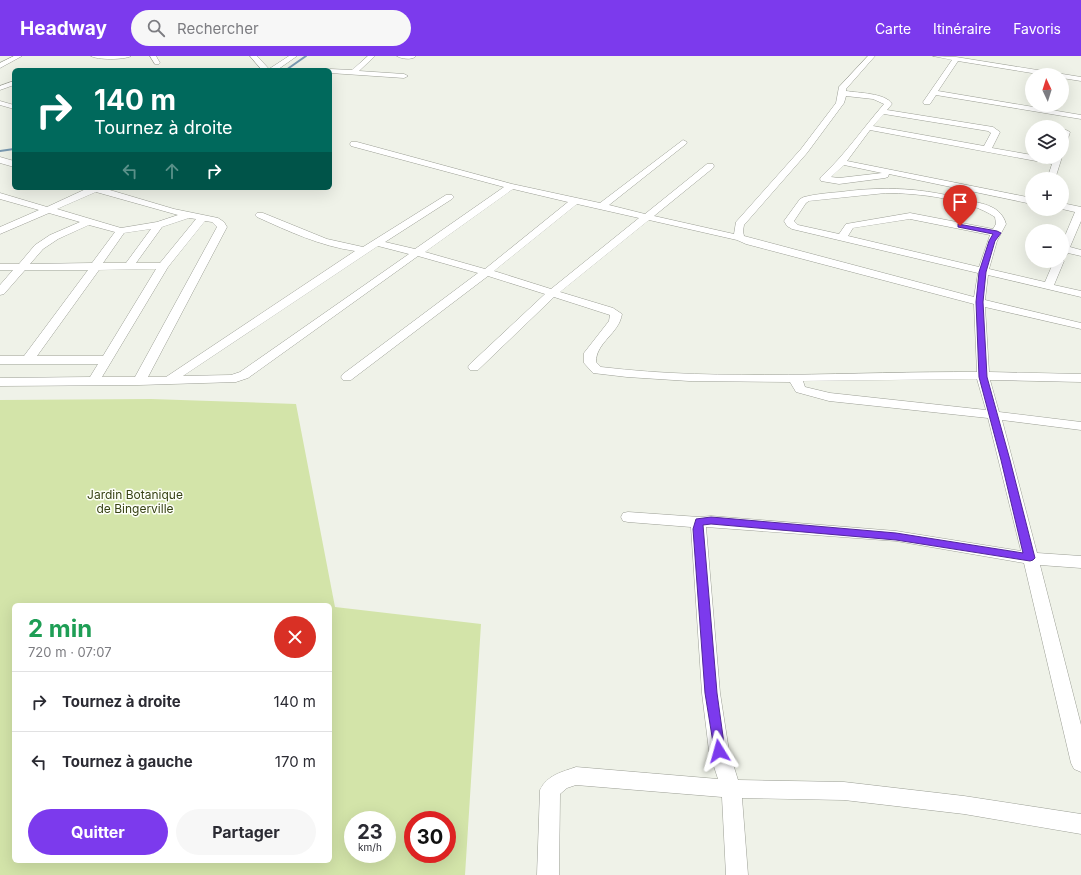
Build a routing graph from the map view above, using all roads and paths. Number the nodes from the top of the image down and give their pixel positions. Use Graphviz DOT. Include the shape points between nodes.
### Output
graph roads {
  1 [pos="20,56"];
  2 [pos="94,56"];
  3 [pos="109,56"];
  4 [pos="128,56"];
  5 [pos="153,56"];
  6 [pos="253,56"];
  7 [pos="294,56"];
  8 [pos="372,56"];
  9 [pos="400,56"];
  10 [pos="872,56"];
  11 [pos="936,56"];
  12 [pos="412,57"];
  13 [pos="956,59"];
  14 [pos="157,63"];
  15 [pos="264,68"];
  16 [pos="275,68"];
  17 [pos="3,70"];
  18 [pos="1025,70"];
  19 [pos="332,71"];
  20 [pos="353,72"];
  21 [pos="404,76"];
  22 [pos="1069,77"];
  23 [pos="1081,79"];
  24 [pos="12,84"];
  25 [pos="0,88"];
  26 [pos="933,92"];
  27 [pos="843,93"];
  28 [pos="927,102"];
  29 [pos="0,103"];
  30 [pos="12,106"];
  31 [pos="882,111"];
  32 [pos="1081,117"];
  33 [pos="868,127"];
  34 [pos="683,142"];
  35 [pos="354,144"];
  36 [pos="987,149"];
  37 [pos="1025,154"];
  38 [pos="0,160"];
  39 [pos="842,162"];
  40 [pos="12,163"];
  41 [pos="710,166"];
  42 [pos="896,173"];
  43 [pos="859,178"];
  44 [pos="511,186"];
  45 [pos="90,190"];
  46 [pos="101,190"];
  47 [pos="873,192"];
  48 [pos="448,197"];
  49 [pos="3,199"];
  50 [pos="1025,200"];
  51 [pos="575,201"];
  52 [pos="602,206"];
  53 [pos="1069,208"];
  54 [pos="48,209"];
  55 [pos="1080,210"];
  56 [pos="189,215"];
  57 [pos="260,215"];
  58 [pos="646,217"];
  59 [pos="202,218"];
  60 [pos="90,221"];
  61 [pos="159,225"];
  62 [pos="1078,226"];
  63 [pos="0,231"];
  64 [pos="121,231"];
  65 [pos="997,233"];
  66 [pos="740,238"];
  67 [pos="842,238"];
  68 [pos="1069,242"];
  69 [pos="377,243"];
  70 [pos="364,250"];
  71 [pos="416,252"];
  72 [pos="1069,252"];
  73 [pos="1081,253"];
  74 [pos="129,266"];
  75 [pos="163,266"];
  76 [pos="0,267"];
  77 [pos="21,267"];
  78 [pos="96,267"];
  79 [pos="1056,268"];
  80 [pos="485,272"];
  81 [pos="983,272"];
  82 [pos="1048,287"];
  83 [pos="0,292"];
  84 [pos="552,293"];
  85 [pos="1081,294"];
  86 [pos="979,302"];
  87 [pos="1081,326"];
  88 [pos="0,360"];
  89 [pos="28,360"];
  90 [pos="106,360"];
  91 [pos="474,367"];
  92 [pos="347,377"];
  93 [pos="983,377"];
  94 [pos="795,378"];
  95 [pos="1081,378"];
  96 [pos="169,380"];
  97 [pos="94,381"];
  98 [pos="139,381"];
  99 [pos="0,382"];
  100 [pos="993,414"];
  101 [pos="1081,426"];
  102 [pos="628,517"];
  103 [pos="699,522"];
  104 [pos="1030,558"];
  105 [pos="1081,562"];
  106 [pos="1081,763"];
  107 [pos="731,789"];
  108 [pos="1081,824"];
  109 [pos="548,875"];
  110 [pos="737,875"];
  1 -- 17 [label="street"];
  2 -- 3 [label="street"];
  3 -- 4 [label="street"];
  5 -- 14 [label="street"];
  6 -- 15 [label="street"];
  7 -- 16 [label="street"];
  8 -- 20 [label="street"];
  9 -- 12 [label="street"];
  10 -- 27 [label="street" via="842,89"];
  11 -- 13 [label="street"];
  13 -- 18 [label="street"];
  13 -- 26 [label="street"];
  19 -- 20 [label="street"];
  20 -- 21 [label="street"];
  22 -- 23 [label="street"];
  24 -- 25 [label="street"];
  26 -- 28 [label="street"];
  26 -- 32 [label="street"];
  27 -- 31 [label="street" via="884,99 888,104"];
  27 -- 66 [label="street" via="840,103 804,151 739,224"];
  29 -- 30 [label="street"];
  31 -- 33 [label="street"];
  31 -- 36 [label="street" via="990,128 996,132"];
  33 -- 36 [label="street"];
  33 -- 39 [label="street"];
  34 -- 52 [label="street"];
  35 -- 44 [label="street"];
  36 -- 37 [label="street"];
  38 -- 40 [label="street"];
  39 -- 42 [label="street"];
  39 -- 43 [label="street" via="824,179 839,181"];
  41 -- 58 [label="street"];
  42 -- 43 [label="street"];
  42 -- 50 [label="street"];
  43 -- 47 [label="street"];
  44 -- 51 [label="street"];
  44 -- 71 [label="street"];
  45 -- 54 [label="street"];
  46 -- 56 [label="street"];
  47 -- 65 [label="street" via="914,191 987,208 1001,220"];
  47 -- 67 [label="street" via="807,199 788,221 795,227"];
  48 -- 69 [label="street"];
  49 -- 54 [label="street"];
  51 -- 52 [label="street"];
  51 -- 80 [label="street"];
  52 -- 58 [label="street"];
  53 -- 55 [label="street"];
  54 -- 60 [label="street"];
  54 -- 63 [label="street"];
  55 -- 62 [label="street"];
  56 -- 59 [label="street"];
  56 -- 61 [label="street"];
  57 -- 70 [label="street" via="305,235 346,248"];
  58 -- 66 [label="street"];
  58 -- 84 [label="street"];
  59 -- 75 [label="street"];
  59 -- 98 [label="street" via="220,222 222,227"];
  60 -- 64 [label="street"];
  60 -- 77 [label="street" via="45,242"];
  61 -- 64 [label="street"];
  61 -- 74 [label="street"];
  62 -- 68 [label="street"];
  64 -- 78 [label="street"];
  65 -- 67 [label="street" via="910,216 850,226"];
  65 -- 81 [label="street" via="992,241"];
  66 -- 86 [label="street"];
  67 -- 81 [label="street"];
  69 -- 70 [label="street"];
  69 -- 71 [label="street"];
  70 -- 96 [label="street"];
  71 -- 80 [label="street"];
  71 -- 96 [label="street" via="244,375 232,379"];
  72 -- 73 [label="street"];
  74 -- 75 [label="street"];
  74 -- 78 [label="street"];
  75 -- 90 [label="street"];
  76 -- 77 [label="street"];
  77 -- 78 [label="street"];
  77 -- 83 [label="street"];
  78 -- 89 [label="street"];
  79 -- 82 [label="street"];
  80 -- 84 [label="street"];
  80 -- 92 [label="street"];
  81 -- 82 [label="street"];
  81 -- 86 [label="street"];
  82 -- 85 [label="street"];
  84 -- 91 [label="street"];
  84 -- 94 [label="street" via="616,314 615,321 590,353 590,363 597,370 678,377"];
  86 -- 87 [label="street"];
  86 -- 93 [label="street"];
  88 -- 89 [label="street"];
  89 -- 90 [label="street"];
  90 -- 97 [label="street"];
  93 -- 94 [label="street" via="937,375"];
  93 -- 95 [label="street"];
  93 -- 100 [label="street"];
  94 -- 100 [label="street" via="800,389 829,397"];
  96 -- 98 [label="street"];
  97 -- 98 [label="street"];
  97 -- 99 [label="street"];
  100 -- 101 [label="street"];
  100 -- 104 [label="street"];
  102 -- 103 [label="street"];
  103 -- 104 [label="street" via="896,536"];
  103 -- 107 [label="street" via="711,693 719,751"];
  104 -- 105 [label="street"];
  104 -- 106 [label="street"];
  107 -- 108 [label="street" via="844,791 964,805"];
  107 -- 109 [label="street" via="576,776 561,781 550,790"];
  107 -- 110 [label="street"];
}
